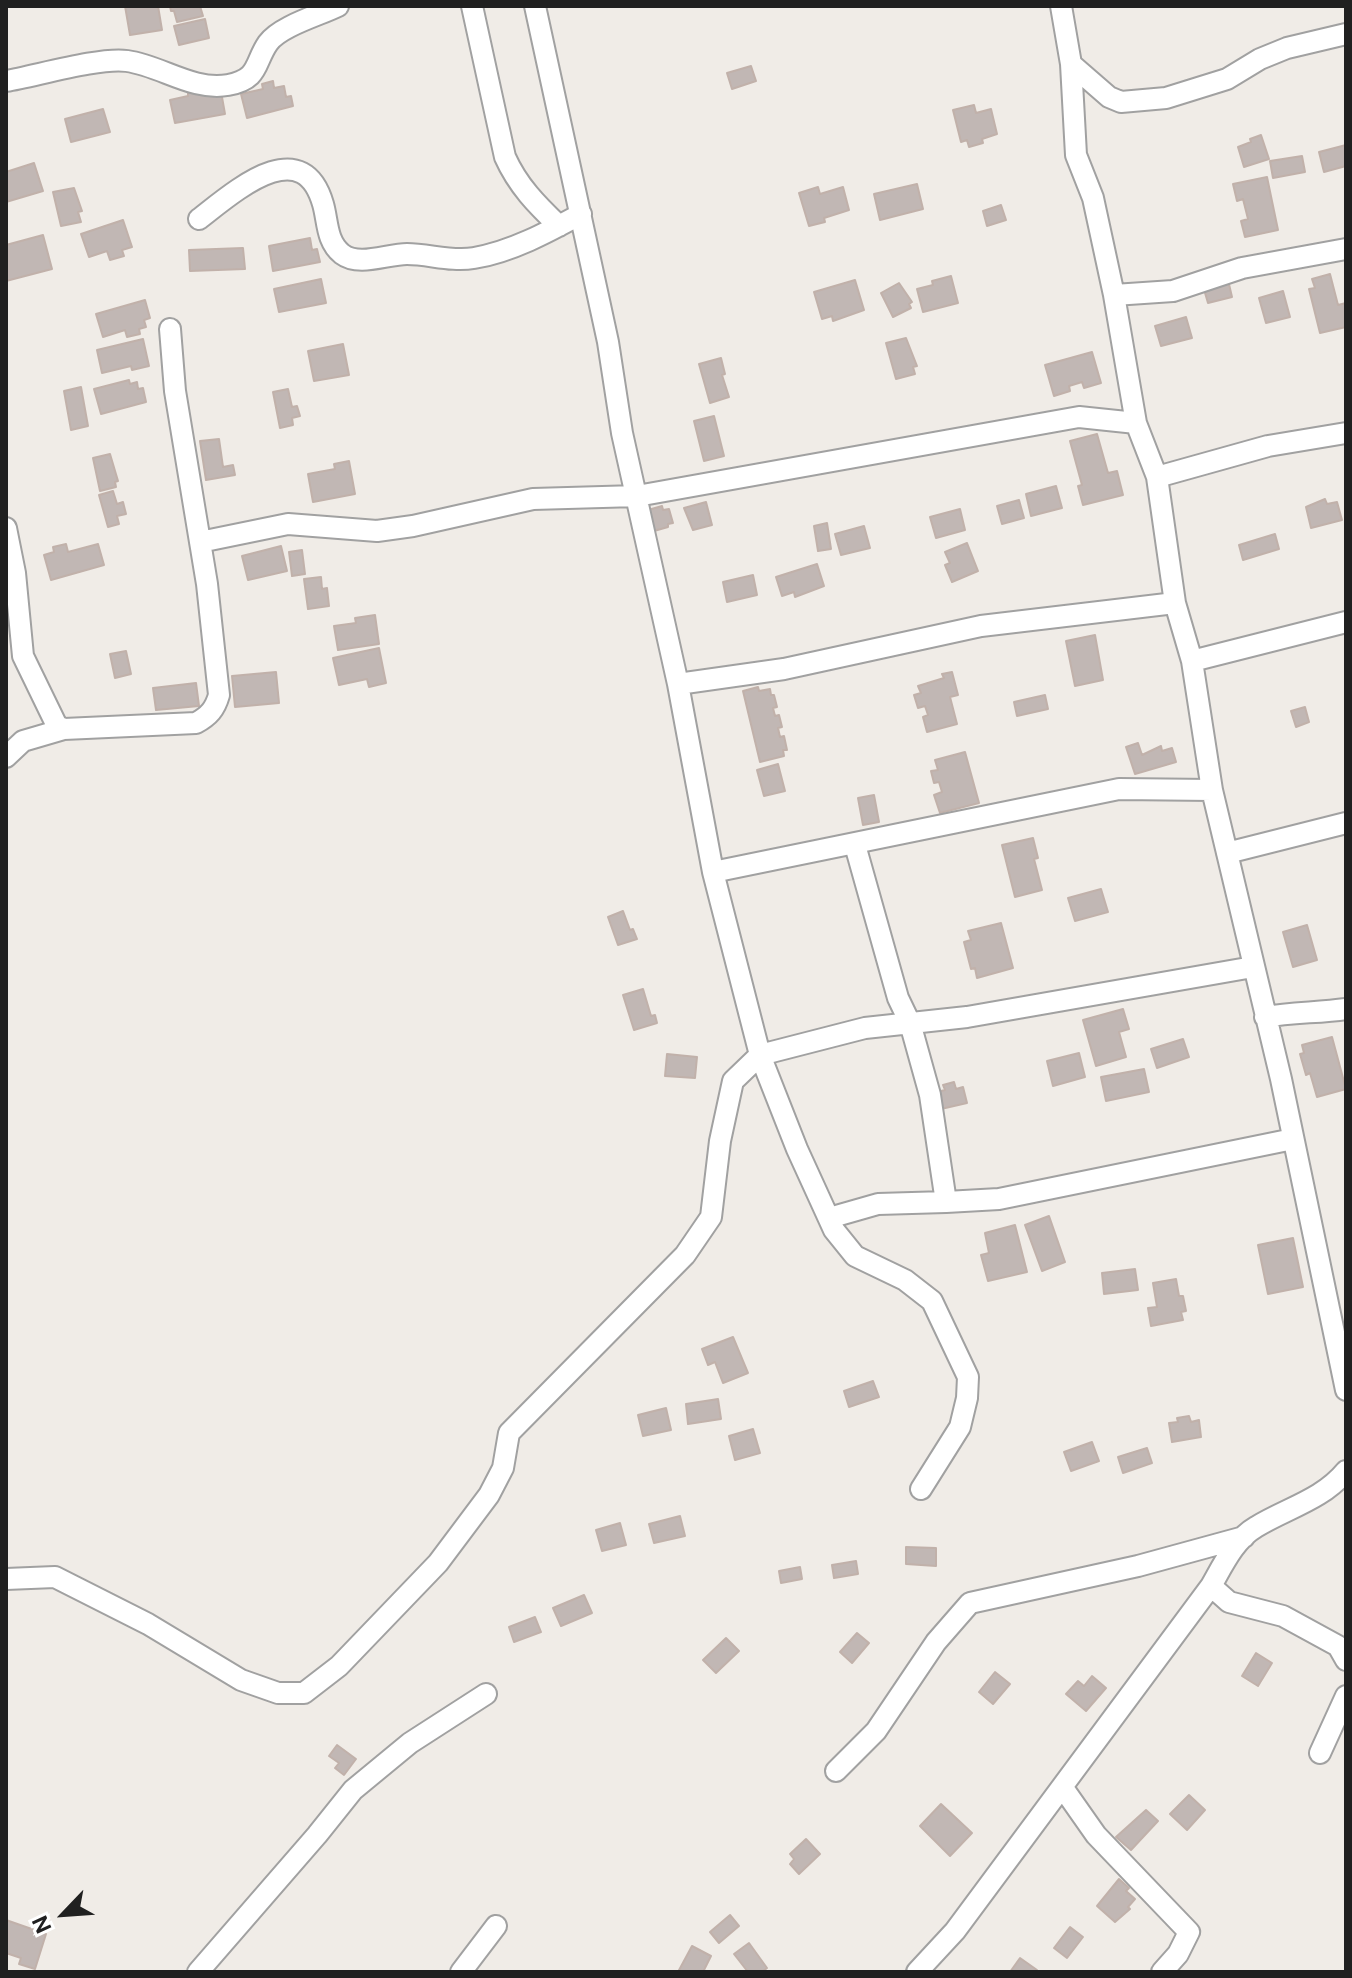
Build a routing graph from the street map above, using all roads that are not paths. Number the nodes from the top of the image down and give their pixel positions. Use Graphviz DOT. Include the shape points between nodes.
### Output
graph roads {
  1 [pos="338,6"];
  2 [pos="472,6"];
  3 [pos="535,6"];
  4 [pos="1061,6"];
  5 [pos="1346,34"];
  6 [pos="1071,64"];
  7 [pos="6,81"];
  8 [pos="581,214"];
  9 [pos="199,219"];
  10 [pos="559,226"];
  11 [pos="1346,249"];
  12 [pos="1114,295"];
  13 [pos="170,329"];
  14 [pos="1136,423"];
  15 [pos="1346,433"];
  16 [pos="1157,477"];
  17 [pos="637,496"];
  18 [pos="6,528"];
  19 [pos="200,542"];
  20 [pos="1175,603"];
  21 [pos="1346,622"];
  22 [pos="13,623"];
  23 [pos="1192,661"];
  24 [pos="678,684"];
  25 [pos="64,729"];
  26 [pos="6,757"];
  27 [pos="1212,790"];
  28 [pos="1346,823"];
  29 [pos="855,845"];
  30 [pos="1227,853"];
  31 [pos="713,872"];
  32 [pos="1253,967"];
  33 [pos="1346,1009"];
  34 [pos="1265,1017"];
  35 [pos="910,1023"];
  36 [pos="760,1055"];
  37 [pos="1293,1139"];
  38 [pos="946,1202"];
  39 [pos="829,1218"];
  40 [pos="1346,1390"];
  41 [pos="1346,1471"];
  42 [pos="921,1489"];
  43 [pos="1244,1537"];
  44 [pos="6,1579"];
  45 [pos="1211,1586"];
  46 [pos="1346,1660"];
  47 [pos="486,1694"];
  48 [pos="1346,1696"];
  49 [pos="1320,1753"];
  50 [pos="836,1771"];
  51 [pos="1063,1788"];
  52 [pos="496,1926"];
  53 [pos="198,1972"];
  54 [pos="461,1972"];
  55 [pos="917,1972"];
  56 [pos="1162,1972"];
  1 -- 7 [label="street" via="278,34 249,77 229,85 197,83 127,61"];
  2 -- 10 [label="street" via="505,157 514,178"];
  3 -- 8 [label="street"];
  4 -- 6 [label="street"];
  5 -- 6 [label="street" via="1287,48 1227,79 1166,98 1121,102"];
  6 -- 12 [label="street" via="1076,155 1093,198"];
  8 -- 10 [label="street"];
  8 -- 17 [label="street"];
  9 -- 10 [label="street" via="230,194 286,167 305,172 316,185 335,247 356,260 407,254 473,258"];
  11 -- 12 [label="street" via="1242,268 1173,291"];
  12 -- 14 [label="street"];
  13 -- 19 [label="street"];
  14 -- 16 [label="street"];
  14 -- 17 [label="street" via="1079,417"];
  15 -- 16 [label="street" via="1268,446"];
  16 -- 20 [label="street"];
  17 -- 19 [label="street" via="533,499 377,531 288,524"];
  17 -- 24 [label="street"];
  18 -- 22 [label="street"];
  19 -- 25 [label="street" via="219,695 216,707 196,723"];
  20 -- 23 [label="street"];
  20 -- 24 [label="street" via="981,626 784,669"];
  21 -- 23 [label="street"];
  22 -- 25 [label="street" via="23,656 57,726"];
  23 -- 27 [label="street"];
  24 -- 31 [label="street"];
  25 -- 26 [label="street" via="23,741"];
  27 -- 29 [label="street" via="1119,789"];
  27 -- 30 [label="street"];
  28 -- 30 [label="street"];
  29 -- 31 [label="street"];
  29 -- 35 [label="street" via="898,998"];
  30 -- 32 [label="street"];
  31 -- 36 [label="street"];
  32 -- 34 [label="street"];
  32 -- 35 [label="street"];
  33 -- 34 [label="street"];
  34 -- 37 [label="street"];
  35 -- 36 [label="street" via="865,1028"];
  35 -- 38 [label="street" via="930,1095"];
  36 -- 39 [label="street"];
  36 -- 44 [label="street" via="733,1081 711,1217 685,1255 509,1433 503,1468 489,1495 438,1563 339,1666 304,1693 278,1693 241,1680 55,1577"];
  37 -- 38 [label="street" via="999,1199"];
  37 -- 40 [label="street"];
  38 -- 39 [label="street" via="878,1204"];
  39 -- 42 [label="street" via="855,1256 905,1280 932,1301 968,1377 960,1427"];
  41 -- 43 [label="street" via="1328,1489"];
  43 -- 45 [label="street"];
  43 -- 50 [label="street" via="970,1603 936,1642 876,1731"];
  45 -- 46 [label="street" via="1229,1602 1283,1616 1338,1646"];
  45 -- 51 [label="street"];
  47 -- 53 [label="street" via="410,1743 353,1790"];
  48 -- 49 [label="street"];
  51 -- 55 [label="street" via="955,1931"];
  51 -- 56 [label="street" via="1096,1835 1189,1932"];
  52 -- 54 [label="street"];
}
